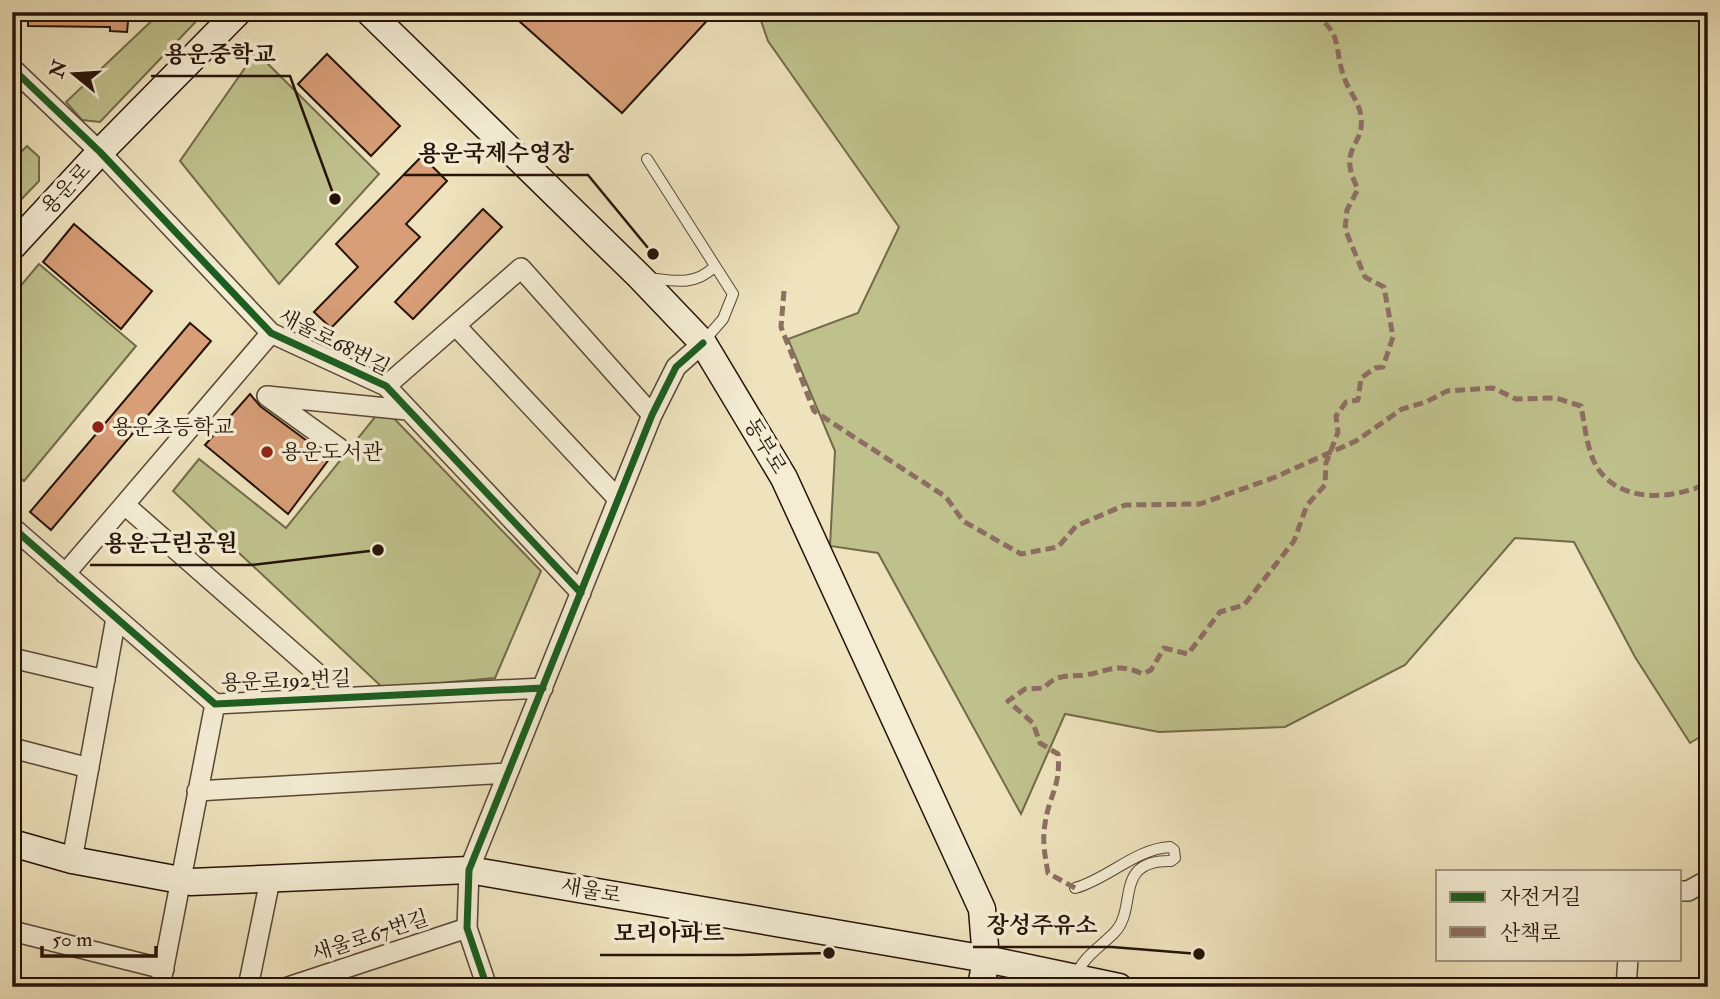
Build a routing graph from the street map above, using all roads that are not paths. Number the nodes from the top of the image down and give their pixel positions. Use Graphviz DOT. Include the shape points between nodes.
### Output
graph roads {
  1 [pos="239,12"];
  2 [pos="369,12"];
  3 [pos="12,68"];
  4 [pos="100,152"];
  5 [pos="647,159"];
  6 [pos="12,247"];
  7 [pos="714,267"];
  8 [pos="640,276"];
  9 [pos="456,326"];
  10 [pos="271,333"];
  11 [pos="703,343"];
  12 [pos="386,386"];
  13 [pos="407,410"];
  14 [pos="652,415"];
  15 [pos="339,449"];
  16 [pos="618,499"];
  17 [pos="125,505"];
  18 [pos="12,527"];
  19 [pos="65,574"];
  20 [pos="581,593"];
  21 [pos="116,618"];
  22 [pos="12,658"];
  23 [pos="105,680"];
  24 [pos="543,688"];
  25 [pos="344,696"];
  26 [pos="215,704"];
  27 [pos="12,748"];
  28 [pos="89,768"];
  29 [pos="508,773"];
  30 [pos="197,791"];
  31 [pos="12,843"];
  32 [pos="72,860"];
  33 [pos="469,870"];
  34 [pos="270,880"];
  35 [pos="1708,880"];
  36 [pos="179,881"];
  37 [pos="1075,888"];
  38 [pos="1682,891"];
  39 [pos="467,928"];
  40 [pos="12,931"];
  41 [pos="986,959"];
  42 [pos="1628,960"];
  43 [pos="162,978"];
  44 [pos="1075,978"];
  45 [pos="248,987"];
  46 [pos="288,987"];
  47 [pos="487,987"];
  48 [pos="981,987"];
  49 [pos="1119,987"];
  50 [pos="1626,987"];
  1 -- 4 [label="main road, 용운로"];
  2 -- 8 [label="main road, 동부로"];
  3 -- 4 [label="street, 새울로68번길"];
  4 -- 6 [label="main road, 용운로"];
  4 -- 10 [label="street, 새울로68번길"];
  5 -- 7 [label="lane"];
  7 -- 8 [label="lane" via="685,282"];
  7 -- 11 [label="lane" via="733,294 723,319"];
  8 -- 11 [label="main road, 동부로"];
  9 -- 12 [label="street, 새울로68번길"];
  9 -- 14 [label="street, 새울로68번길" via="521,268"];
  9 -- 16 [label="street"];
  10 -- 12 [label="street, 새울로68번길"];
  10 -- 17 [label="street"];
  11 -- 14 [label="street" via="677,367"];
  11 -- 41 [label="main road, 동부로" via="784,478 982,909"];
  12 -- 13 [label="street, 새울로68번길"];
  13 -- 15 [label="street" via="267,396"];
  13 -- 20 [label="street, 새울로68번길"];
  14 -- 16 [label="street"];
  16 -- 20 [label="street"];
  17 -- 19 [label="street"];
  17 -- 25 [label="street, 용운로192번길"];
  18 -- 19 [label="street, 용운로192번길"];
  19 -- 21 [label="street, 용운로192번길"];
  20 -- 24 [label="street"];
  21 -- 23 [label="street"];
  21 -- 26 [label="street, 용운로192번길"];
  22 -- 23 [label="street"];
  23 -- 28 [label="street"];
  24 -- 25 [label="street, 용운로192번길"];
  24 -- 29 [label="street"];
  25 -- 26 [label="street, 용운로192번길"];
  26 -- 30 [label="street"];
  27 -- 28 [label="street"];
  28 -- 32 [label="street"];
  29 -- 30 [label="street"];
  29 -- 33 [label="street"];
  30 -- 36 [label="street"];
  31 -- 32 [label="main road, 새울로"];
  32 -- 36 [label="main road, 새울로"];
  33 -- 34 [label="main road, 새울로"];
  33 -- 39 [label="street"];
  33 -- 41 [label="main road, 새울로"];
  34 -- 36 [label="main road, 새울로"];
  34 -- 45 [label="street"];
  35 -- 38 [label="street"];
  36 -- 43 [label="street"];
  37 -- 44 [label="lane" via="1091,884 1152,848 1170,846 1174,850 1171,861 1159,861 1133,875 1115,932 1082,961"];
  39 -- 46 [label="street, 새울로67번길"];
  39 -- 47 [label="street"];
  40 -- 43 [label="street"];
  41 -- 44 [label="main road, 새울로"];
  41 -- 48 [label="main road, 동부로"];
  42 -- 50 [label="street"];
  44 -- 49 [label="main road, 새울로"];
}
